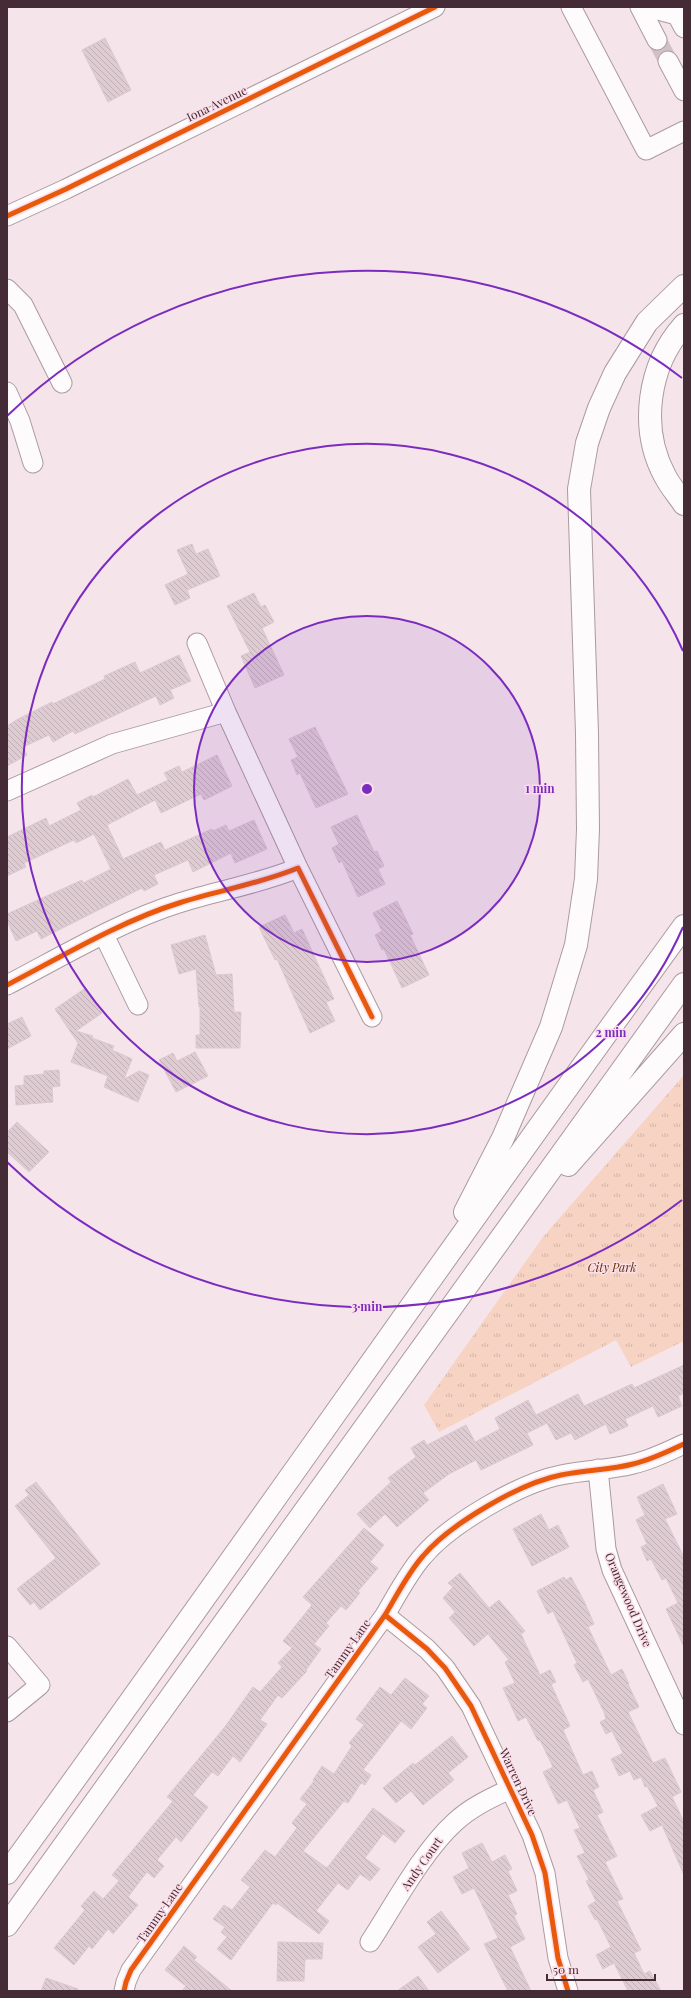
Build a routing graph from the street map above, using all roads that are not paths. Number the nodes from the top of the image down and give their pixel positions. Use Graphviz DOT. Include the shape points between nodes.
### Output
graph roads {
  1 [pos="435,7"];
  2 [pos="640,7"];
  3 [pos="647,7"];
  4 [pos="573,8"];
  5 [pos="684,28"];
  6 [pos="657,40"];
  7 [pos="668,61"];
  8 [pos="684,91"];
  9 [pos="684,131"];
  10 [pos="7,216"];
  11 [pos="684,286"];
  12 [pos="7,289"];
  13 [pos="684,325"];
  14 [pos="62,383"];
  15 [pos="7,392"];
  16 [pos="33,463"];
  17 [pos="684,504"];
  18 [pos="197,643"];
  19 [pos="226,712"];
  20 [pos="7,791"];
  21 [pos="298,868"];
  22 [pos="684,926"];
  23 [pos="104,935"];
  24 [pos="11,983"];
  25 [pos="684,984"];
  26 [pos="138,1005"];
  27 [pos="372,1017"];
  28 [pos="684,1034"];
  29 [pos="524,1207"];
  30 [pos="428,1285"];
  31 [pos="684,1444"];
  32 [pos="598,1469"];
  33 [pos="385,1615"];
  34 [pos="7,1646"];
  35 [pos="7,1712"];
  36 [pos="684,1724"];
  37 [pos="510,1789"];
  38 [pos="7,1873"];
  39 [pos="7,1925"];
  40 [pos="370,1942"];
  41 [pos="124,1991"];
  42 [pos="568,1991"];
  1 -- 10 [label="street, Iona Avenue" via="66,190"];
  2 -- 6 [label="street"];
  3 -- 5 [label="street" via="677,15"];
  4 -- 9 [label="street" via="646,150"];
  7 -- 8 [label="street"];
  11 -- 30 [label="highway" via="647,322 615,373 586,443 579,489 588,829 586,879 576,945 551,1026 503,1138"];
  12 -- 14 [label="street" via="23,305"];
  13 -- 17 [label="highway" via="673,338 656,371 650,399 652,440 665,476"];
  15 -- 16 [label="street" via="20,421"];
  18 -- 19 [label="street"];
  19 -- 20 [label="street" via="112,744"];
  19 -- 21 [label="street"];
  21 -- 23 [label="street" via="271,879 179,903 143,916"];
  21 -- 27 [label="street"];
  22 -- 30 [label="highway" via="570,1082"];
  23 -- 24 [label="street"];
  23 -- 26 [label="street"];
  25 -- 29 [label="highway"];
  28 -- 29 [label="highway" via="580,1153"];
  29 -- 39 [label="highway"];
  30 -- 38 [label="highway"];
  31 -- 32 [label="street, Tammy Lane" via="660,1456 632,1465"];
  32 -- 33 [label="street, Tammy Lane" via="559,1475 526,1487 463,1521 442,1536 422,1556"];
  32 -- 36 [label="street, Orangewood Drive" via="606,1549 612,1570"];
  33 -- 37 [label="street, Warren Drive" via="426,1648 449,1674 471,1706"];
  33 -- 41 [label="street, Tammy Lane" via="131,1970"];
  34 -- 35 [label="street" via="40,1685"];
  37 -- 40 [label="street, Andy Court" via="476,1806 455,1822 431,1848"];
  37 -- 42 [label="street, Warren Drive" via="532,1835 545,1873 558,1958"];
}
